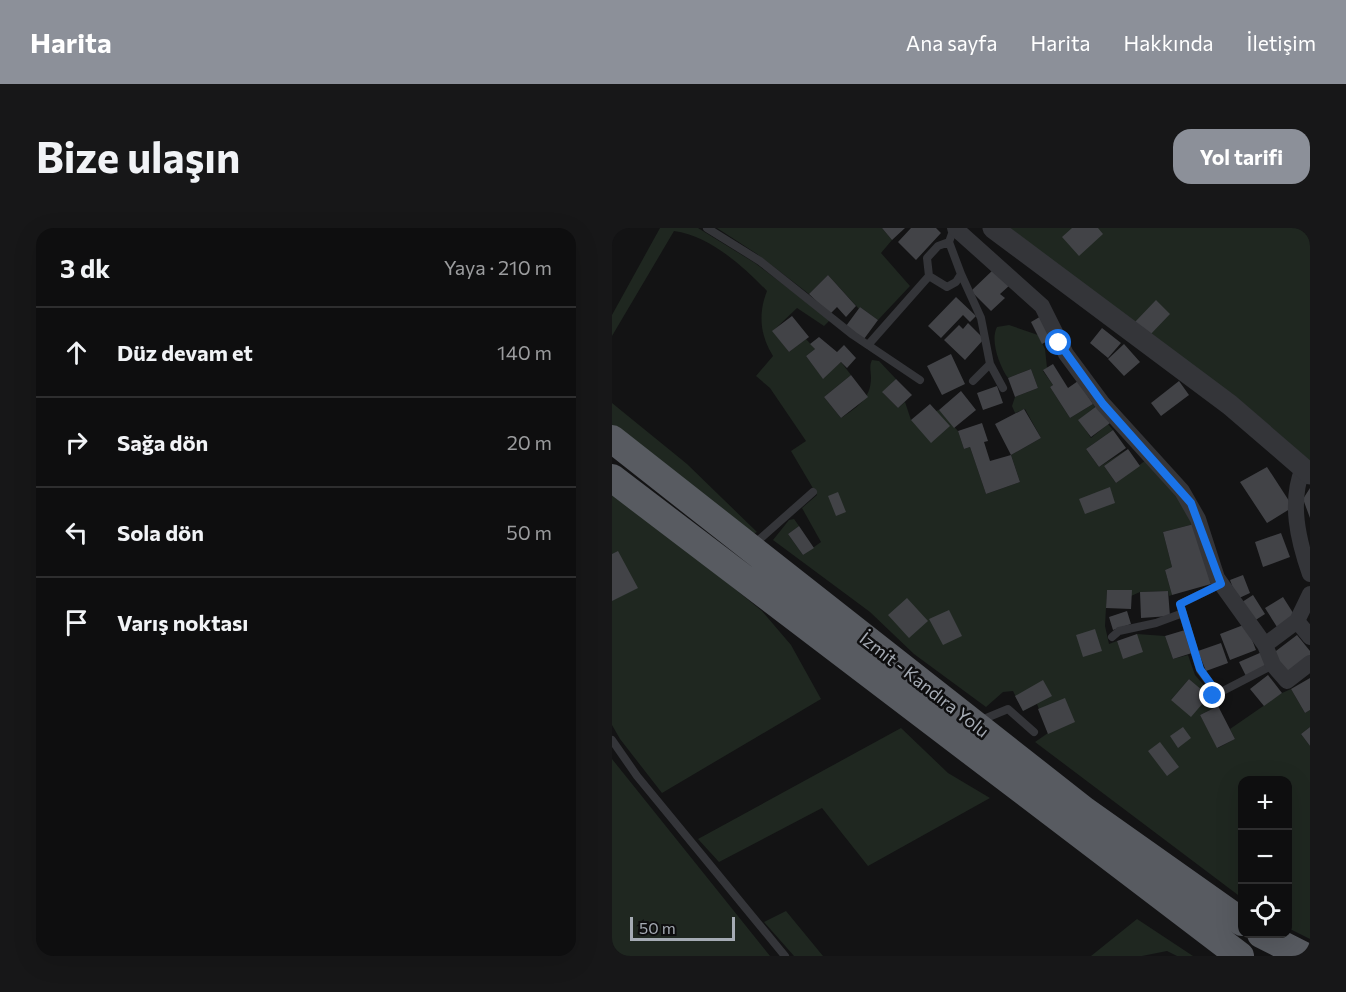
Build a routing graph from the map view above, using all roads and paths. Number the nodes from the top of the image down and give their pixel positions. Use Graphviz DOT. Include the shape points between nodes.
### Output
graph roads {
  1 [pos="707,228"];
  2 [pos="993,228"];
  3 [pos="953,233"];
  4 [pos="961,274"];
  5 [pos="929,276"];
  6 [pos="868,345"];
  7 [pos="990,364"];
  8 [pos="920,380"];
  9 [pos="973,381"];
  10 [pos="1003,388"];
  11 [pos="612,439"];
  12 [pos="1307,471"];
  13 [pos="612,478"];
  14 [pos="813,492"];
  15 [pos="749,548"];
  16 [pos="1310,574"];
  17 [pos="1221,584"];
  18 [pos="1310,594"];
  19 [pos="1183,614"];
  20 [pos="1297,621"];
  21 [pos="1112,637"];
  22 [pos="1310,637"];
  23 [pos="1265,645"];
  24 [pos="1310,663"];
  25 [pos="1273,665"];
  26 [pos="974,724"];
  27 [pos="1034,732"];
  28 [pos="612,740"];
  29 [pos="1238,919"];
  30 [pos="1270,938"];
  31 [pos="785,956"];
  32 [pos="1240,956"];
  33 [pos="1304,956"];
  1 -- 6 [label="lane" via="760,261"];
  2 -- 12 [label="street" via="1230,405"];
  3 -- 4 [label="lane"];
  3 -- 5 [label="lane" via="927,258"];
  3 -- 17 [label="street" via="1042,306 1066,354 1111,412 1182,491 1198,519"];
  4 -- 5 [label="lane" via="947,287"];
  4 -- 7 [label="lane" via="981,318"];
  5 -- 6 [label="lane"];
  6 -- 8 [label="lane"];
  7 -- 9 [label="lane"];
  7 -- 10 [label="lane"];
  11 -- 15 [label="highway, İzmit - Kandıra Yolu"];
  12 -- 16 [label="street" via="1297,483 1296,515"];
  13 -- 32 [label="highway"];
  14 -- 15 [label="lane"];
  15 -- 26 [label="highway, İzmit - Kandıra Yolu"];
  17 -- 19 [label="lane" via="1180,604"];
  17 -- 23 [label="street"];
  18 -- 20 [label="street"];
  19 -- 21 [label="lane" via="1119,631"];
  19 -- 25 [label="lane" via="1200,669 1215,695"];
  20 -- 22 [label="street"];
  20 -- 23 [label="street"];
  23 -- 25 [label="street"];
  24 -- 25 [label="street" via="1287,681"];
  26 -- 27 [label="lane" via="1008,710"];
  26 -- 29 [label="highway, İzmit - Kandıra Yolu" via="1085,811"];
  28 -- 31 [label="lane"];
  30 -- 33 [label="highway"];
}
